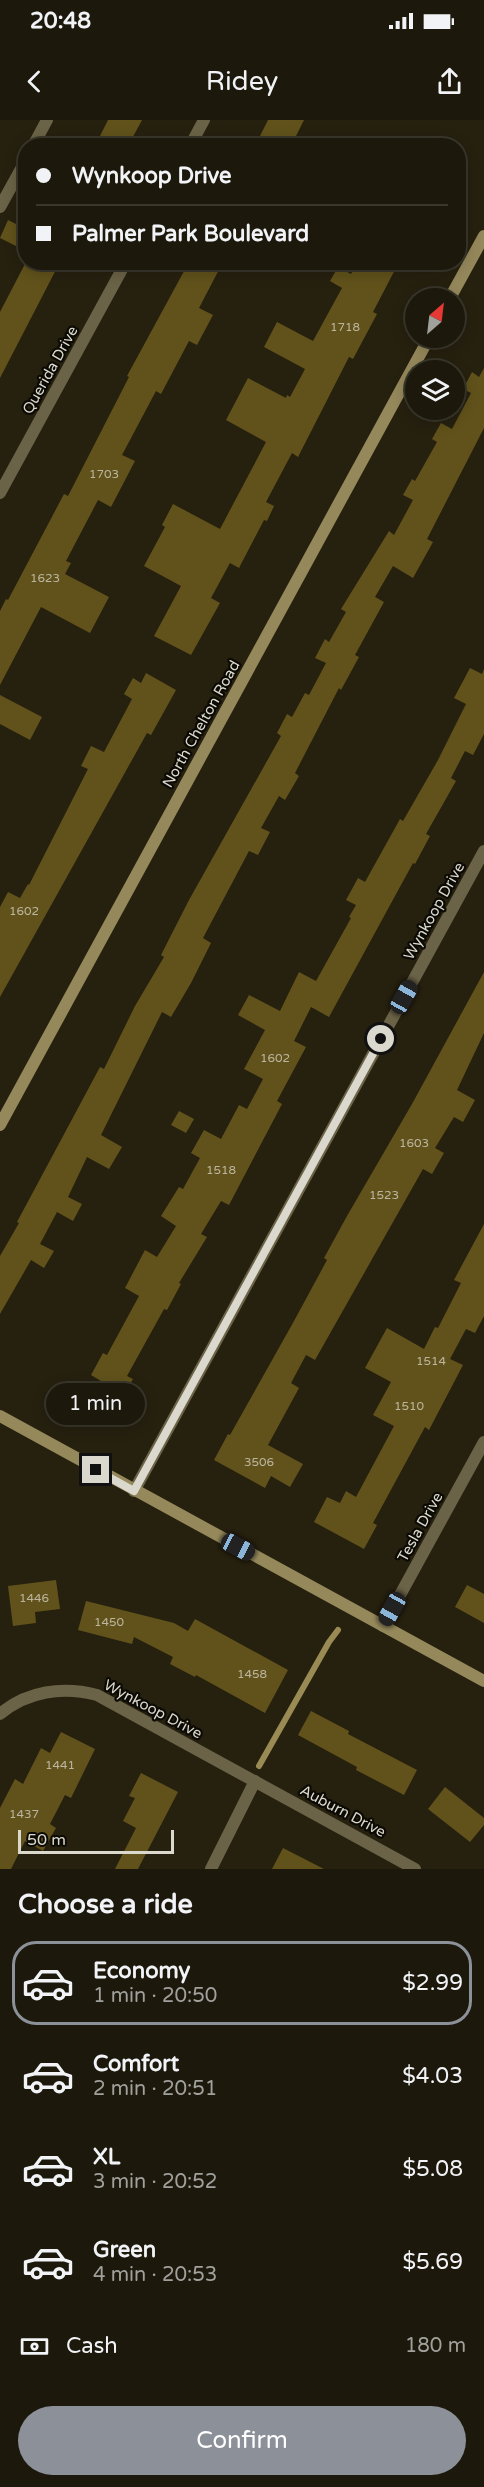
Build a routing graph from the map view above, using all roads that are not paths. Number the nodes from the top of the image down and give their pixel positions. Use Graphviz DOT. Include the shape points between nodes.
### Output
graph roads {
  1 [pos="47,120"];
  2 [pos="204,120"];
  3 [pos="37,138"];
  4 [pos="194,138"];
  5 [pos="18,174"];
  6 [pos="0,207"];
  7 [pos="484,236"];
  8 [pos="466,269"];
  9 [pos="122,270"];
  10 [pos="465,270"];
  11 [pos="455,288"];
  12 [pos="424,348"];
  13 [pos="0,493"];
  14 [pos="484,851"];
  15 [pos="0,1125"];
  16 [pos="0,1416"];
  17 [pos="484,1442"];
  18 [pos="134,1491"];
  19 [pos="383,1626"];
  20 [pos="484,1681"];
  21 [pos="0,1714"];
  22 [pos="255,1782"];
  23 [pos="211,1869"];
  24 [pos="415,1869"];
  1 -- 3 [label="street"];
  2 -- 4 [label="street"];
  5 -- 6 [label="street"];
  7 -- 8 [label="main road"];
  9 -- 13 [label="street, Querida Drive"];
  10 -- 11 [label="main road"];
  12 -- 15 [label="main road, North Chelton Road"];
  14 -- 18 [label="street, Wynkoop Drive"];
  16 -- 18 [label="main road"];
  17 -- 19 [label="street, Tesla Drive"];
  18 -- 19 [label="main road"];
  19 -- 20 [label="main road"];
  21 -- 22 [label="street, Wynkoop Drive" via="40,1693 82,1691 115,1704"];
  22 -- 23 [label="street"];
  22 -- 24 [label="street, Auburn Drive"];
}
